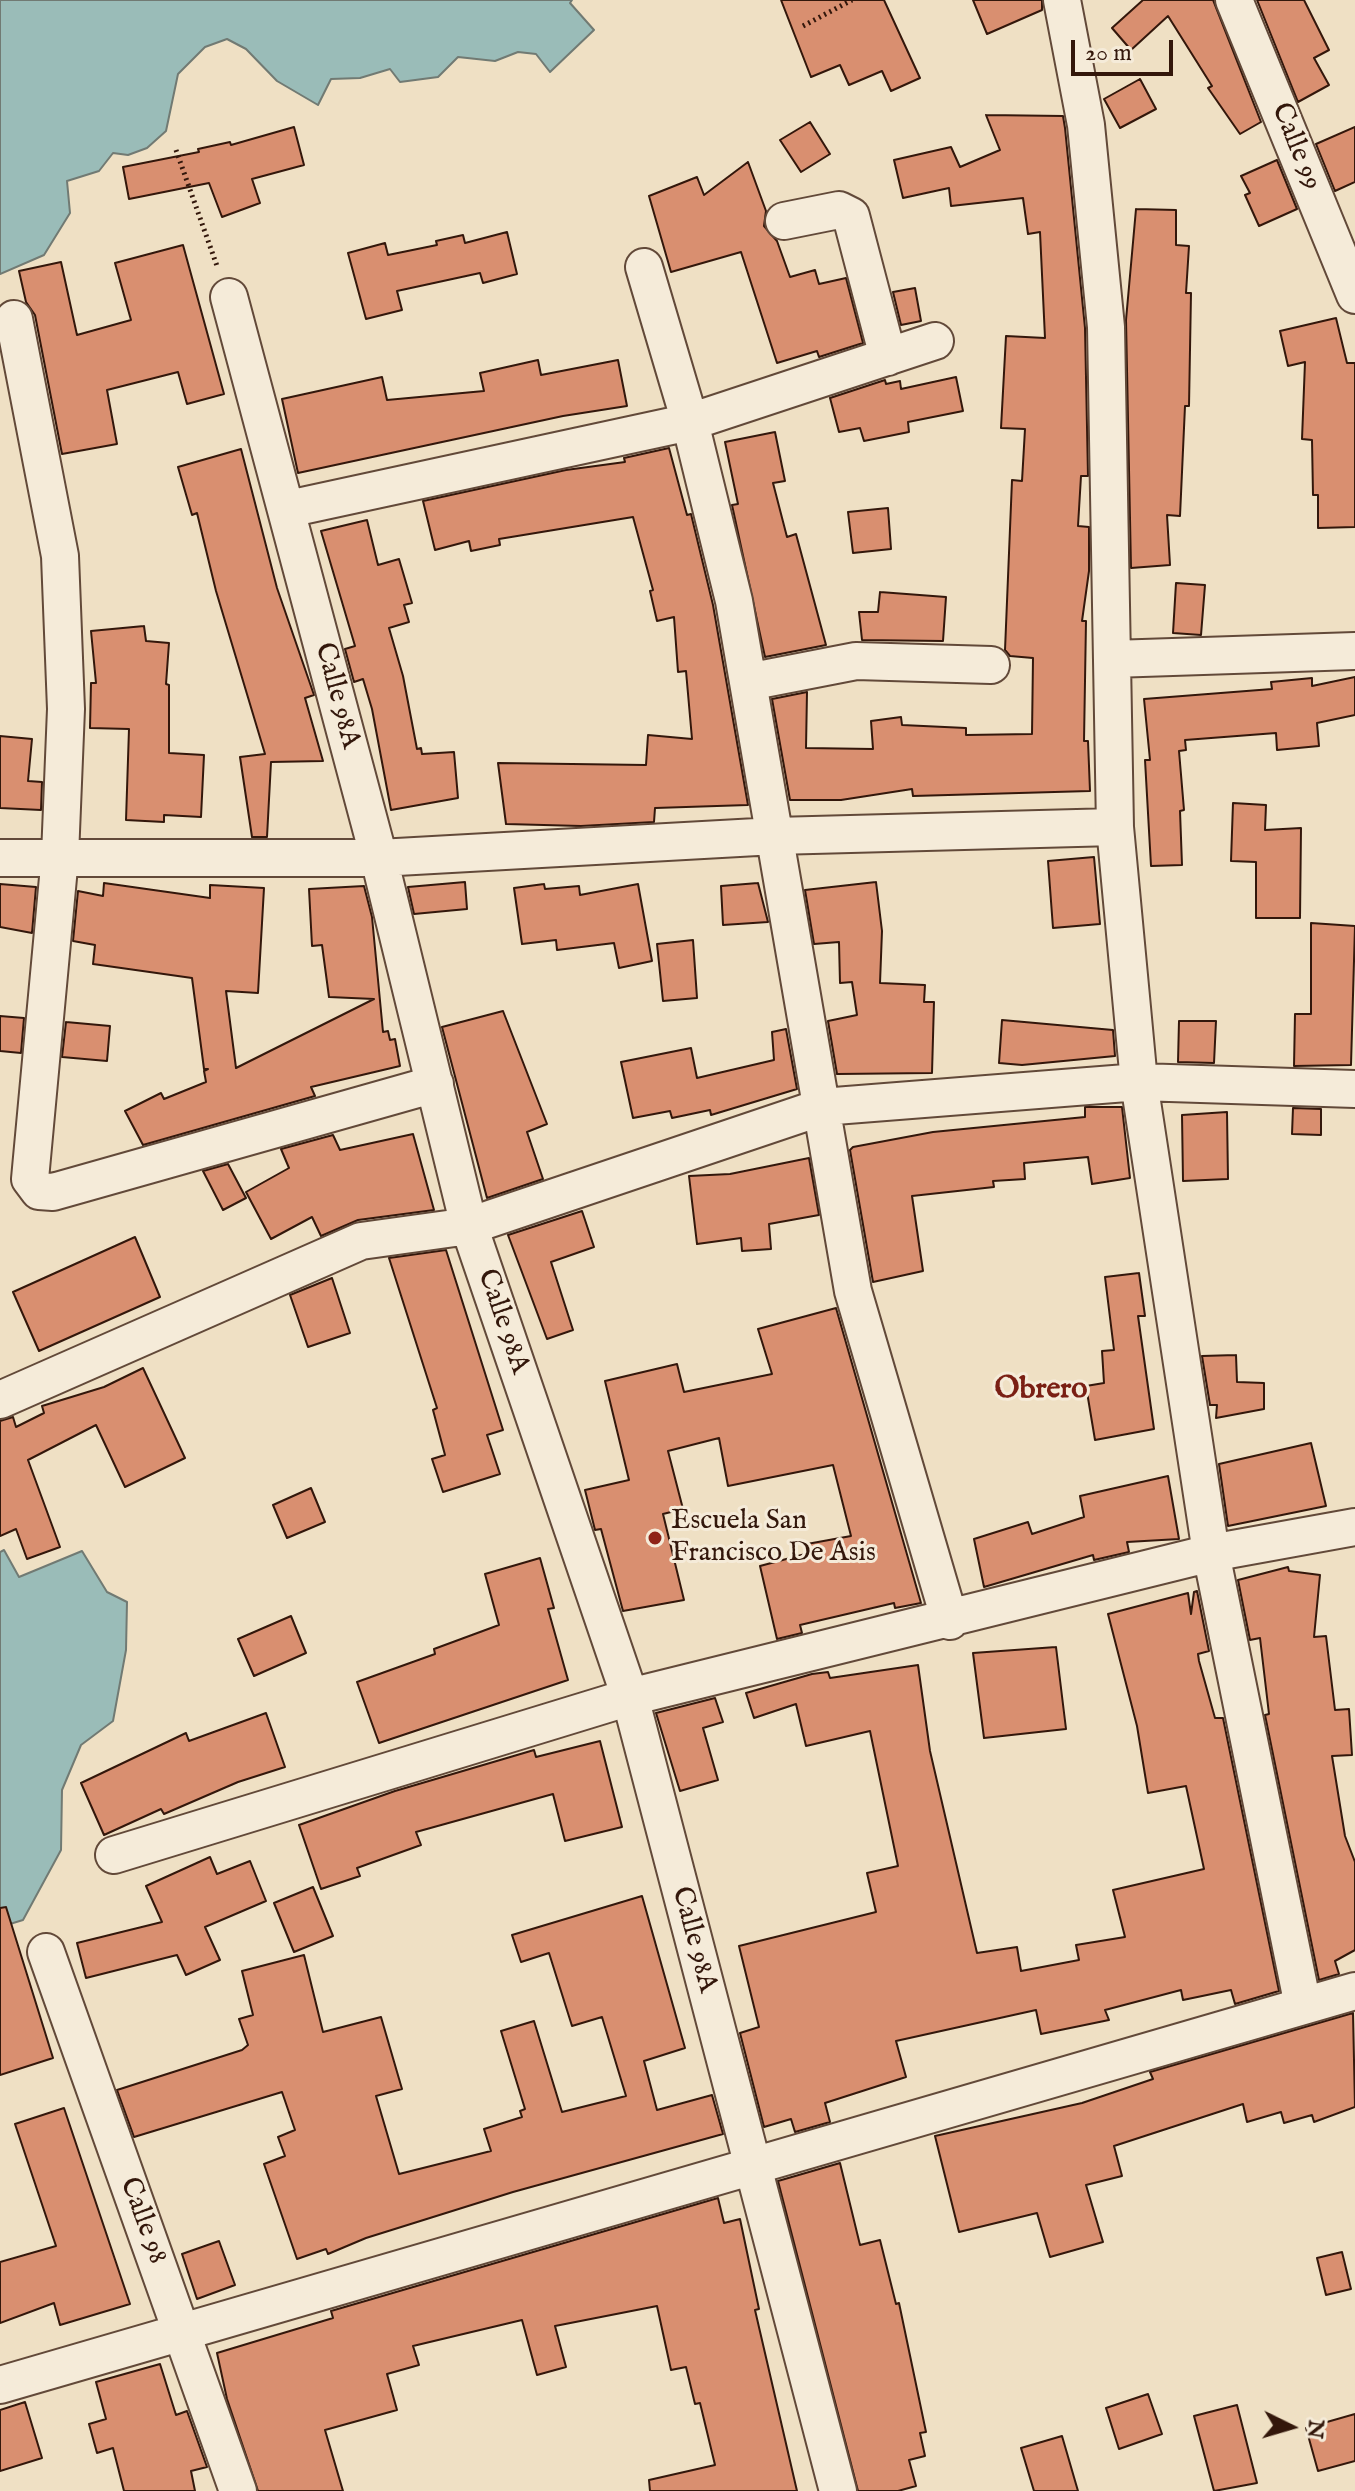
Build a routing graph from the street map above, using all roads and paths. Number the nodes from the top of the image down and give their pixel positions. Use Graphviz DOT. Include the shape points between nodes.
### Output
graph roads {
  1 [pos="852,0"];
  2 [pos="1062,0"];
  3 [pos="1234,0"];
  4 [pos="803,26"];
  5 [pos="176,150"];
  6 [pos="784,221"];
  7 [pos="644,267"];
  8 [pos="1355,295"];
  9 [pos="229,297"];
  10 [pos="14,319"];
  11 [pos="935,341"];
  12 [pos="888,357"];
  13 [pos="690,422"];
  14 [pos="288,509"];
  15 [pos="1355,651"];
  16 [pos="1112,659"];
  17 [pos="991,665"];
  18 [pos="748,682"];
  19 [pos="1115,827"];
  20 [pos="775,836"];
  21 [pos="60,856"];
  22 [pos="0,858"];
  23 [pos="379,858"];
  24 [pos="1139,1082"];
  25 [pos="435,1084"];
  26 [pos="1355,1089"];
  27 [pos="822,1107"];
  28 [pos="469,1226"];
  29 [pos="0,1400"];
  30 [pos="1355,1527"];
  31 [pos="1211,1553"];
  32 [pos="950,1621"];
  33 [pos="630,1697"];
  34 [pos="114,1855"];
  35 [pos="46,1952"];
  36 [pos="1355,1991"];
  37 [pos="1303,2006"];
  38 [pos="752,2166"];
  39 [pos="182,2333"];
  40 [pos="0,2385"];
  41 [pos="238,2491"];
  42 [pos="838,2491"];
  1 -- 4 [label="path"];
  2 -- 16 [label="street" via="1086,125 1106,327"];
  3 -- 8 [label="street, Calle 99"];
  5 -- 9 [label="path"];
  6 -- 12 [label="street" via="839,210 851,216"];
  7 -- 13 [label="street"];
  9 -- 14 [label="street, Calle 98A"];
  10 -- 21 [label="street" via="60,556 66,709"];
  11 -- 12 [label="street"];
  12 -- 13 [label="street"];
  13 -- 14 [label="street"];
  13 -- 18 [label="street"];
  14 -- 23 [label="street, Calle 98A"];
  15 -- 16 [label="street"];
  16 -- 19 [label="street"];
  17 -- 18 [label="street" via="856,661"];
  18 -- 20 [label="street"];
  19 -- 20 [label="street"];
  19 -- 24 [label="street"];
  20 -- 23 [label="street"];
  20 -- 27 [label="street"];
  21 -- 22 [label="street"];
  21 -- 23 [label="street"];
  21 -- 25 [label="street" via="30,1179 39,1191 53,1192"];
  23 -- 25 [label="street, Calle 98A"];
  24 -- 26 [label="street"];
  24 -- 27 [label="street"];
  24 -- 31 [label="street"];
  25 -- 28 [label="street, Calle 98A"];
  27 -- 28 [label="street"];
  27 -- 32 [label="street" via="853,1291"];
  28 -- 29 [label="street" via="361,1241"];
  28 -- 33 [label="street, Calle 98A"];
  30 -- 31 [label="street"];
  31 -- 32 [label="street"];
  31 -- 37 [label="street"];
  32 -- 33 [label="street"];
  33 -- 34 [label="street"];
  33 -- 38 [label="street, Calle 98A"];
  35 -- 39 [label="street, Calle 98"];
  36 -- 37 [label="street"];
  37 -- 38 [label="street"];
  38 -- 39 [label="street"];
  38 -- 42 [label="street, Calle 98A"];
  39 -- 40 [label="street"];
  39 -- 41 [label="street, Calle 98"];
}
